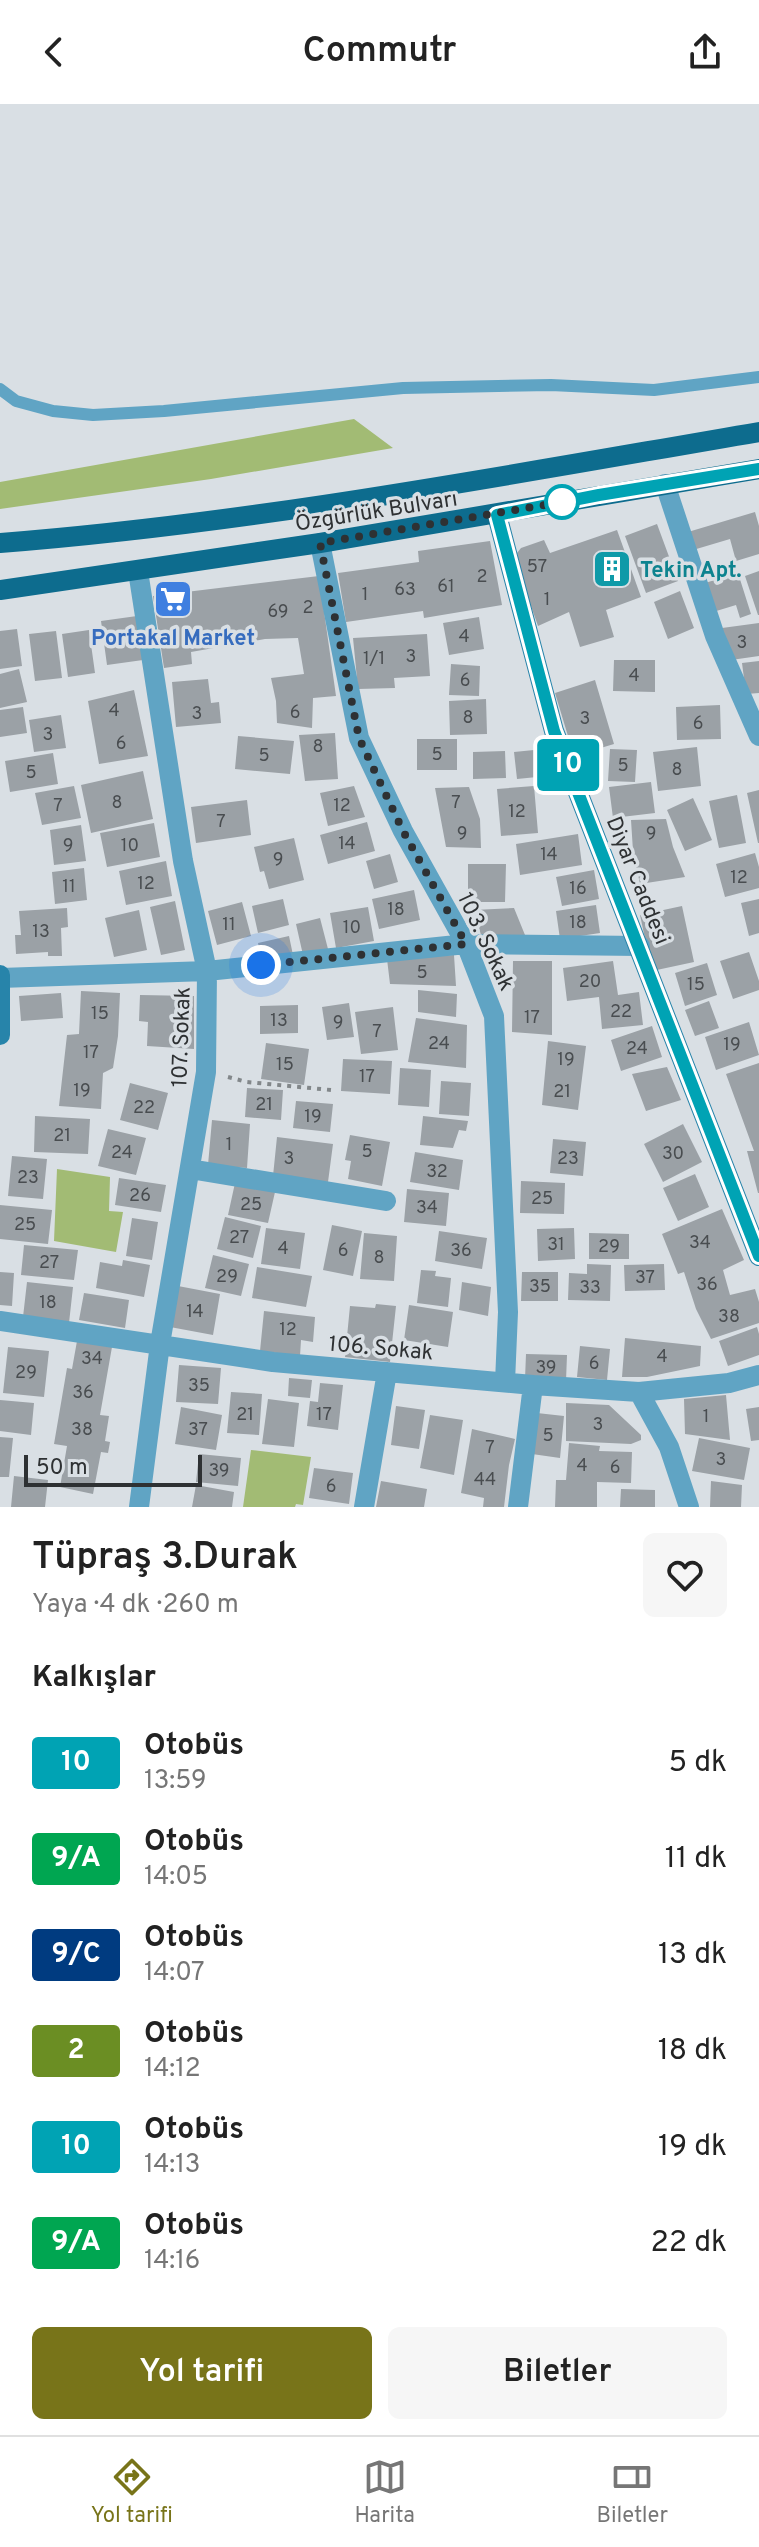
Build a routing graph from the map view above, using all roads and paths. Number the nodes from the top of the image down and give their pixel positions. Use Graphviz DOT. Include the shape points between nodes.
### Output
graph roads {
  1 [pos="759,377"];
  2 [pos="0,389"];
  3 [pos="759,432"];
  4 [pos="759,469"];
  5 [pos="665,484"];
  6 [pos="497,515"];
  7 [pos="0,543"];
  8 [pos="320,543"];
  9 [pos="138,571"];
  10 [pos="0,590"];
  11 [pos="759,736"];
  12 [pos="466,944"];
  13 [pos="640,946"];
  14 [pos="207,971"];
  15 [pos="0,977"];
  16 [pos="0,1035"];
  17 [pos="206,1072"];
  18 [pos="331,1090"];
  19 [pos="190,1169"];
  20 [pos="386,1201"];
  21 [pos="759,1256"];
  22 [pos="0,1321"];
  23 [pos="160,1344"];
  24 [pos="387,1372"];
  25 [pos="759,1375"];
  26 [pos="505,1382"];
  27 [pos="533,1385"];
  28 [pos="639,1392"];
  29 [pos="139,1507"];
  30 [pos="364,1507"];
  31 [pos="518,1507"];
  32 [pos="689,1507"];
  1 -- 2 [label="lane" via="654,390 551,385 403,388 93,415 16,401"];
  3 -- 7 [label="main road, Özgürlük Bulvarı" via="165,528"];
  4 -- 5 [label="main road, Özgürlük Bulvarı"];
  5 -- 6 [label="main road, Özgürlük Bulvarı"];
  5 -- 11 [label="street" via="715,636"];
  6 -- 8 [label="main road, Özgürlük Bulvarı"];
  6 -- 13 [label="street, Diyar Caddesi" via="554,731"];
  8 -- 9 [label="main road, Özgürlük Bulvarı"];
  8 -- 12 [label="street, 103. Sokak" via="359,738"];
  9 -- 10 [label="main road, Özgürlük Bulvarı"];
  9 -- 14 [label="street, 107. Sokak" via="183,861"];
  12 -- 13 [label="street"];
  12 -- 14 [label="street"];
  12 -- 26 [label="street, 103. Sokak" via="494,1016 508,1312"];
  13 -- 21 [label="street, Diyar Caddesi"];
  14 -- 15 [label="street"];
  14 -- 17 [label="street, 107. Sokak"];
  15 -- 16 [label="street"];
  17 -- 18 [label="path" via="247,1082"];
  17 -- 19 [label="street, 107. Sokak"];
  19 -- 20 [label="street"];
  19 -- 23 [label="street, 107. Sokak"];
  22 -- 23 [label="street, 106. Sokak"];
  23 -- 24 [label="street, 106. Sokak" via="273,1362"];
  23 -- 29 [label="street, 107. Sokak"];
  24 -- 26 [label="street, 106. Sokak"];
  24 -- 30 [label="street"];
  25 -- 28 [label="street, 106. Sokak"];
  26 -- 27 [label="street, 106. Sokak"];
  27 -- 28 [label="street, 106. Sokak"];
  27 -- 31 [label="street"];
  28 -- 32 [label="street" via="669,1447"];
}
